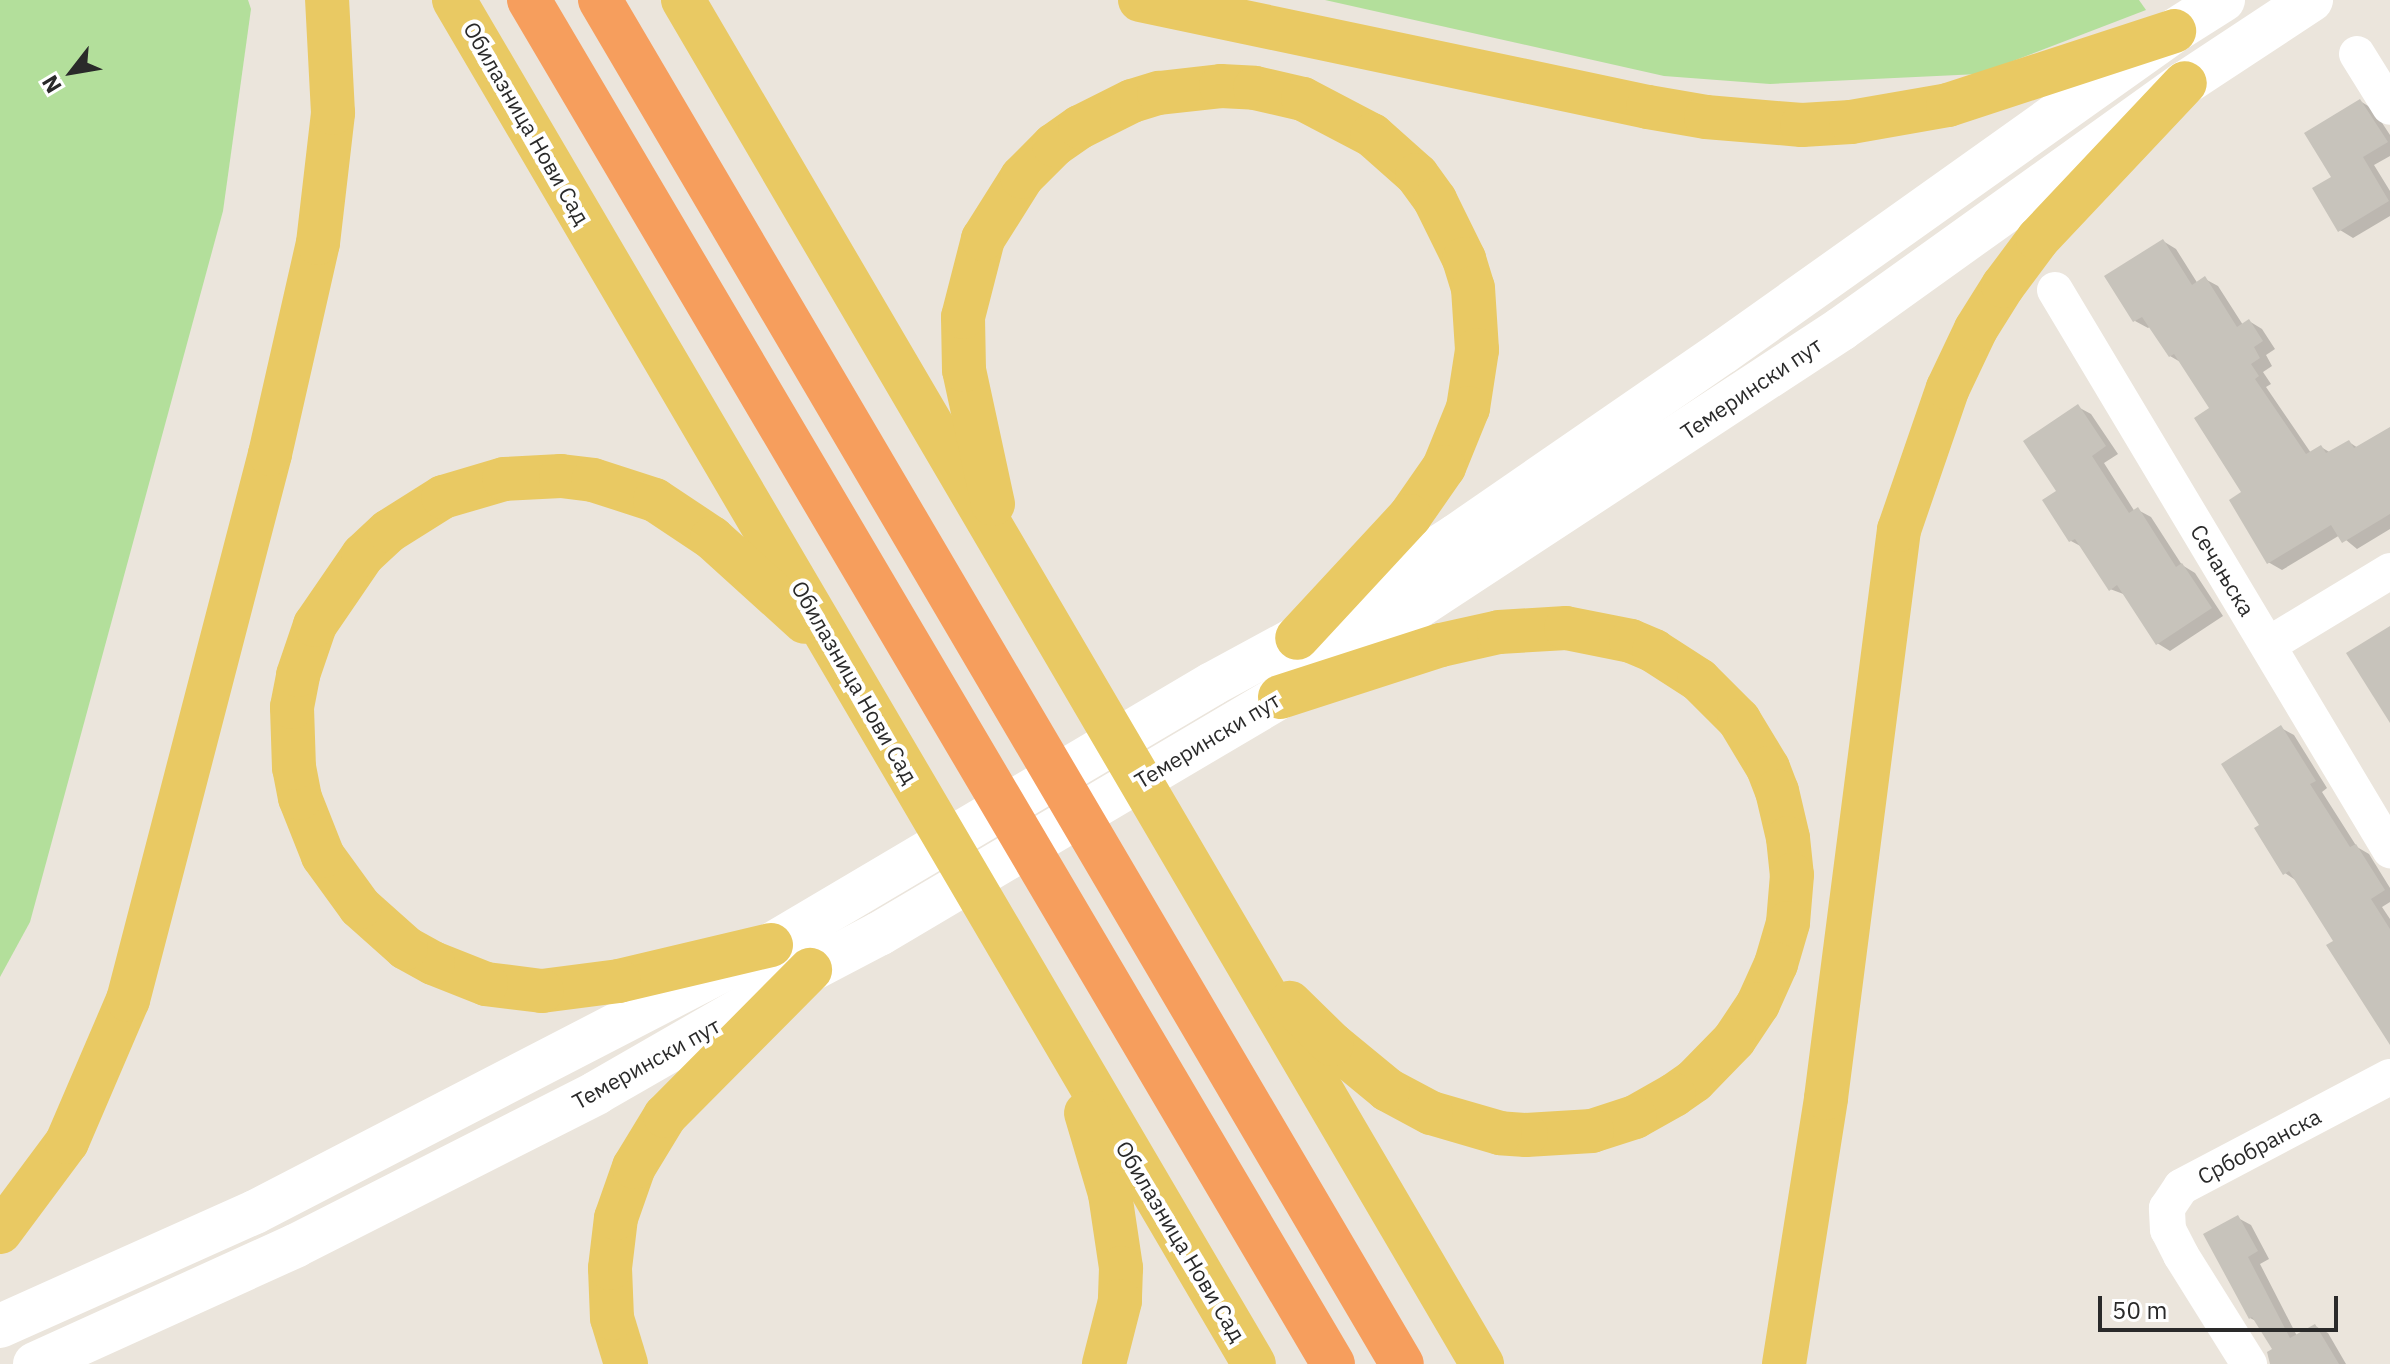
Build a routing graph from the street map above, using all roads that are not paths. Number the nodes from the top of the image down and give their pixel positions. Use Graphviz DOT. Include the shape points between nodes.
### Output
graph roads {
  1 [pos="327,0"];
  2 [pos="454,0"];
  3 [pos="529,0"];
  4 [pos="600,0"];
  5 [pos="683,0"];
  6 [pos="1140,0"];
  7 [pos="2223,0"];
  8 [pos="2311,0"];
  9 [pos="2174,31"];
  10 [pos="2357,54"];
  11 [pos="2185,83"];
  12 [pos="2390,107"];
  13 [pos="2055,290"];
  14 [pos="1003,546"];
  15 [pos="2390,571"];
  16 [pos="1297,638"];
  17 [pos="2268,645"];
  18 [pos="841,657"];
  19 [pos="1280,697"];
  20 [pos="2390,850"];
  21 [pos="771,945"];
  22 [pos="1249,961"];
  23 [pos="810,970"];
  24 [pos="1063,1040"];
  25 [pos="2390,1077"];
  26 [pos="0,1232"];
  27 [pos="0,1326"];
  28 [pos="35,1364"];
  29 [pos="626,1364"];
  30 [pos="1104,1364"];
  31 [pos="1254,1364"];
  32 [pos="1333,1364"];
  33 [pos="1402,1364"];
  34 [pos="1482,1364"];
  35 [pos="1784,1364"];
  36 [pos="2249,1364"];
  1 -- 26 [label="main road" via="333,113 318,243 266,469 128,1000 67,1142"];
  2 -- 18 [label="main road, Обилазница Нови Сад"];
  3 -- 32 [label="highway"];
  4 -- 33 [label="highway"];
  5 -- 14 [label="main road"];
  6 -- 9 [label="main road" via="1648,107 1802,125 1948,105"];
  7 -- 9 [label="main road, Темерински пут"];
  8 -- 11 [label="main road, Темерински пут"];
  9 -- 16 [label="main road, Темерински пут" via="1723,352"];
  10 -- 12 [label="street"];
  11 -- 19 [label="main road, Темерински пут" via="1841,329"];
  11 -- 35 [label="main road" via="2038,239 2003,286 1948,388 1899,530 1826,1098"];
  13 -- 17 [label="street, Сечањска"];
  14 -- 16 [label="main road" via="969,401 963,344 974,266 1002,205 1054,145 1132,101 1185,88 1221,86 1303,99 1372,135 1417,175 1435,200 1473,288 1477,350 1468,408 1438,476 1410,516"];
  14 -- 22 [label="main road"];
  15 -- 17 [label="street"];
  16 -- 21 [label="main road, Темерински пут"];
  17 -- 20 [label="street, Сечањска"];
  18 -- 21 [label="main road" via="686,517 627,489 577,478 531,476 443,497 389,531 363,555 328,602 298,675 291,737 309,826 338,881 406,948 486,984 542,991 619,981"];
  18 -- 24 [label="main road, Обилазница Нови Сад"];
  19 -- 22 [label="main road" via="1441,645 1499,632 1578,629 1654,651 1722,702 1768,768 1788,838 1788,923 1758,1004 1734,1040 1694,1081 1635,1117 1592,1131 1550,1135 1475,1128 1410,1103 1332,1044"];
  19 -- 23 [label="main road, Темерински пут"];
  21 -- 27 [label="main road, Темерински пут" via="255,1212"];
  22 -- 34 [label="main road"];
  23 -- 28 [label="main road, Темерински пут" via="596,1093 419,1186"];
  23 -- 29 [label="main road" via="665,1116 634,1167 616,1218 610,1268 612,1318"];
  24 -- 30 [label="main road" via="1102,1162 1117,1231 1120,1301"];
  24 -- 31 [label="main road, Обилазница Нови Сад"];
  25 -- 36 [label="street, Србобранска" via="2181,1187 2167,1208 2168,1230 2181,1255"];
}
